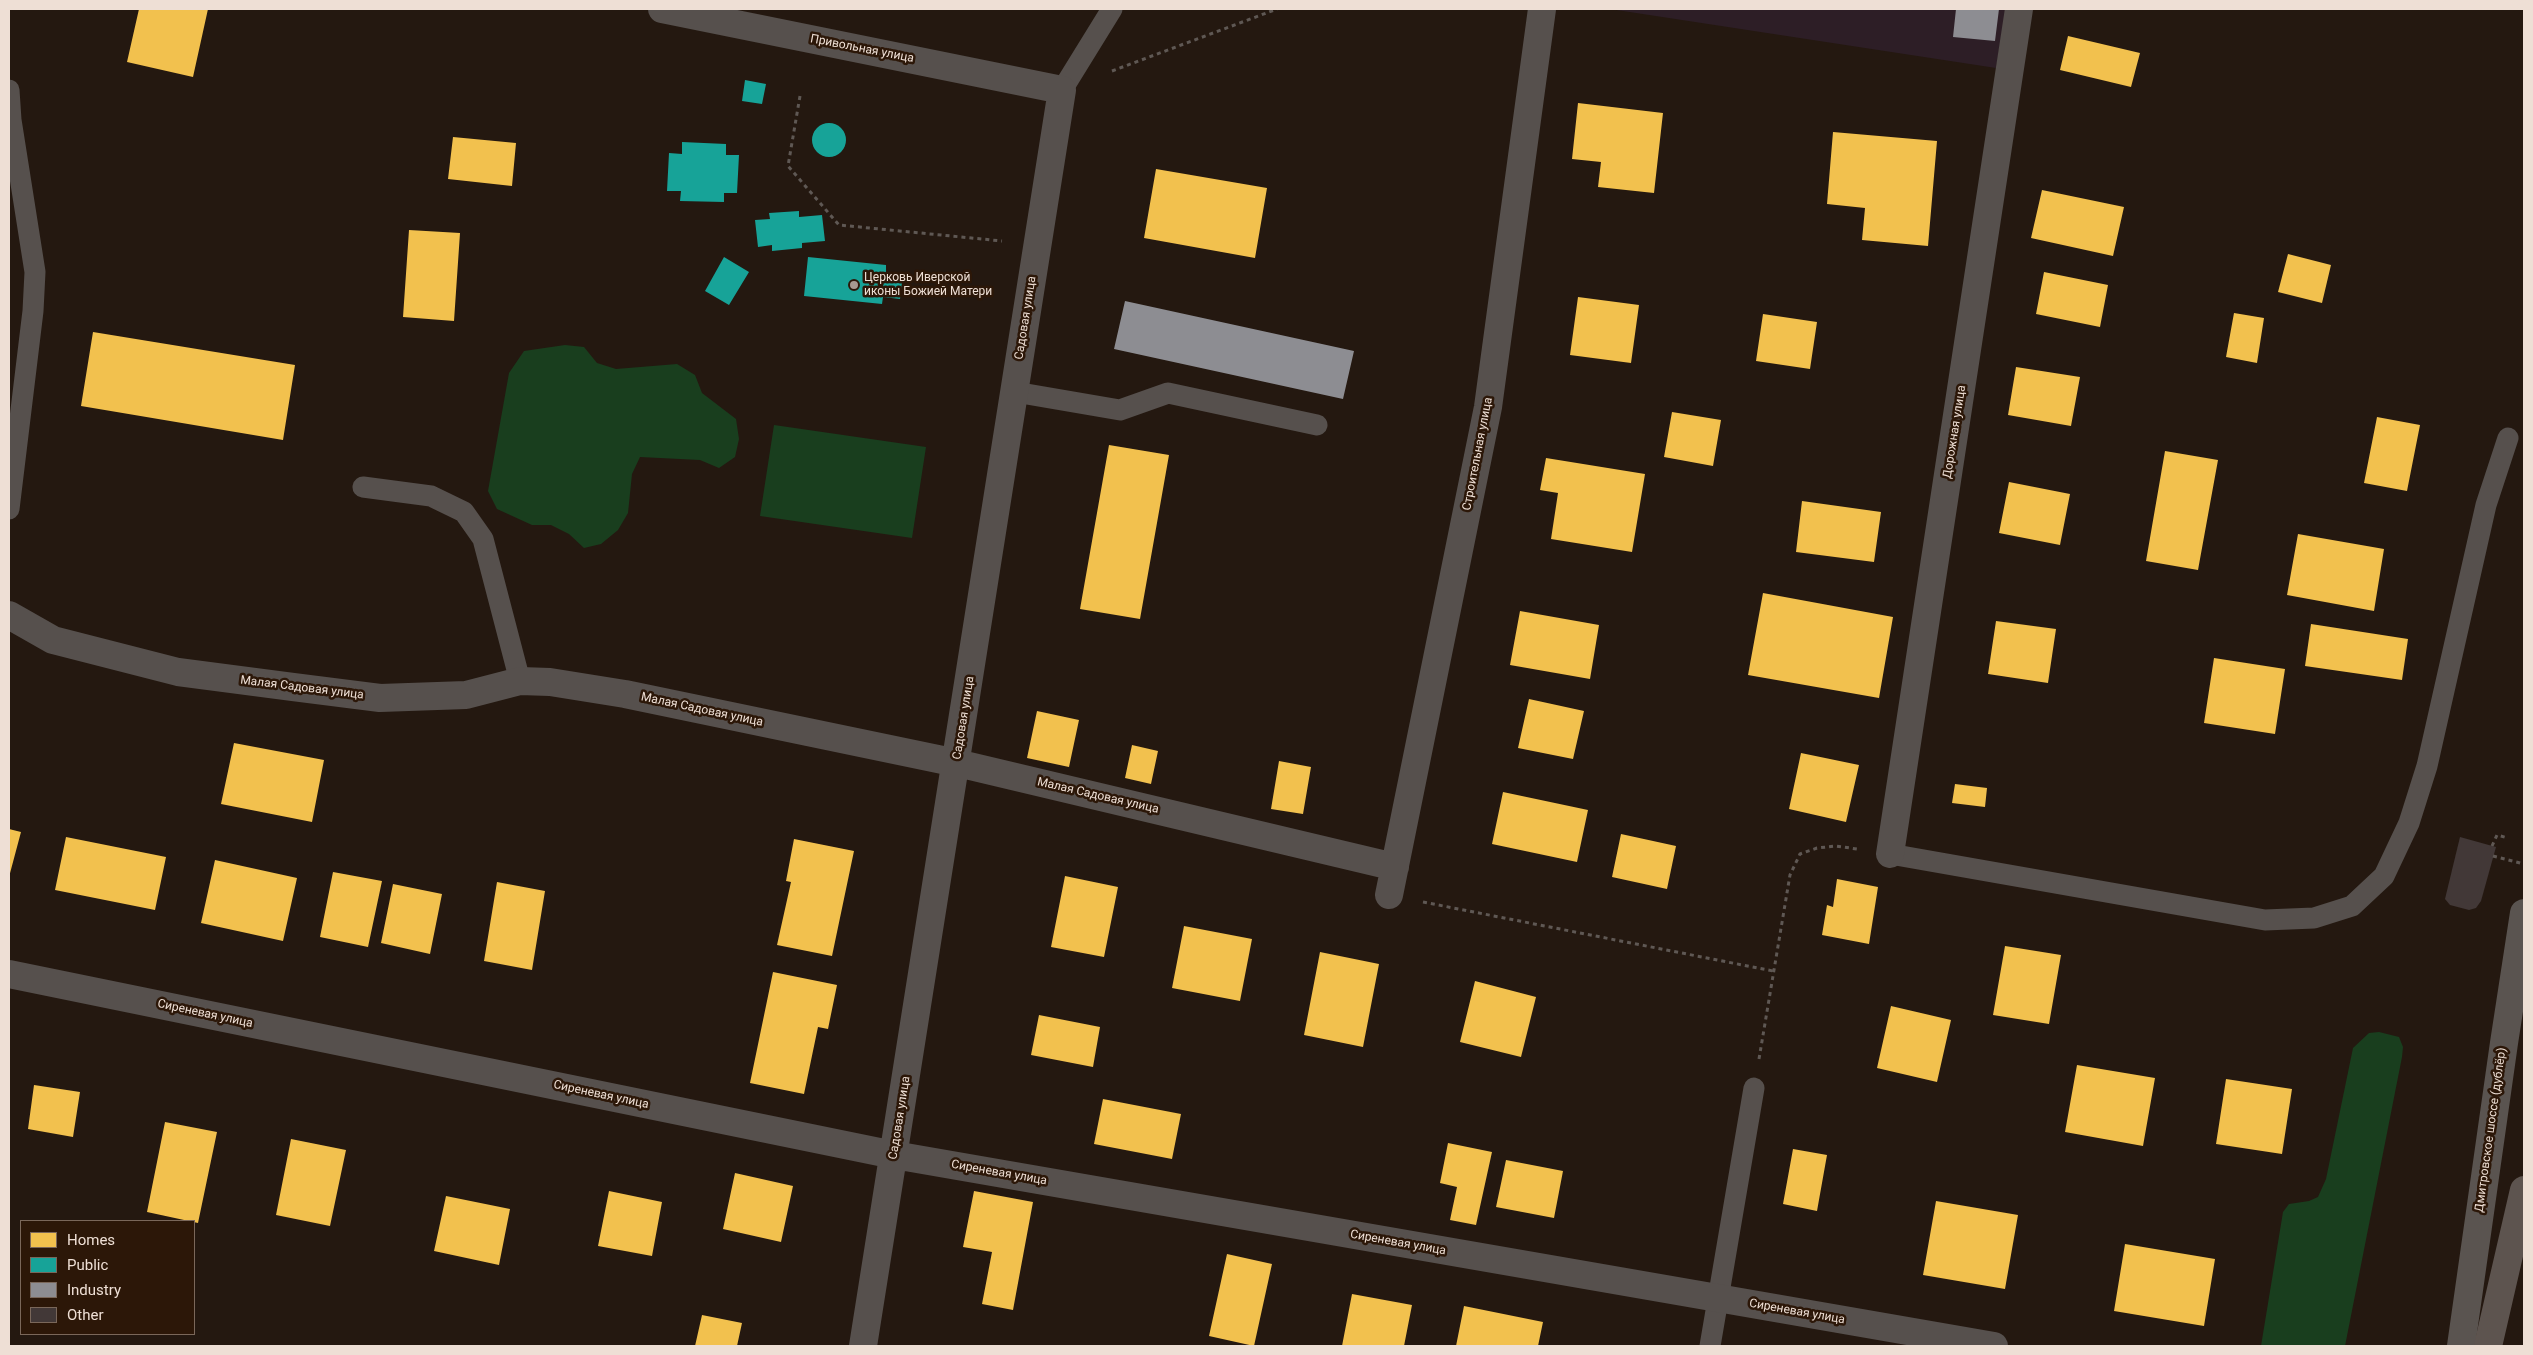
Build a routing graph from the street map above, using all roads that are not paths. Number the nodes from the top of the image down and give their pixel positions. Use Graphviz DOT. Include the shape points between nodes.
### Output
graph roads {
  1 [pos="662,9"];
  2 [pos="1112,9"];
  3 [pos="1542,9"];
  4 [pos="2019,9"];
  5 [pos="9,90"];
  6 [pos="1062,90"];
  7 [pos="1015,392"];
  8 [pos="1317,425"];
  9 [pos="2508,438"];
  10 [pos="363,488"];
  11 [pos="9,508"];
  12 [pos="9,615"];
  13 [pos="520,681"];
  14 [pos="957,762"];
  15 [pos="1890,854"];
  16 [pos="1395,867"];
  17 [pos="1389,896"];
  18 [pos="2524,913"];
  19 [pos="9,974"];
  20 [pos="1754,1088"];
  21 [pos="894,1155"];
  22 [pos="2524,1190"];
  23 [pos="1718,1298"];
  24 [pos="863,1346"];
  25 [pos="1710,1346"];
  26 [pos="1994,1346"];
  27 [pos="2461,1346"];
  28 [pos="2488,1346"];
  1 -- 6 [label="street, Привольная улица"];
  2 -- 6 [label="lane"];
  3 -- 16 [label="street, Строительная улица" via="1488,408"];
  4 -- 15 [label="street, Дорожная улица"];
  5 -- 11 [label="lane" via="35,272"];
  6 -- 7 [label="street, Садовая улица"];
  7 -- 8 [label="lane" via="1120,410 1168,393"];
  7 -- 14 [label="street, Садовая улица"];
  9 -- 15 [label="lane" via="2486,505 2427,766 2409,823 2384,876 2352,906 2314,918 2264,920"];
  10 -- 13 [label="lane" via="431,496 464,512 483,539"];
  12 -- 13 [label="street, Малая Садовая улица" via="54,640 178,672 293,687 380,698 466,695"];
  13 -- 14 [label="street, Малая Садовая улица" via="550,682 625,694"];
  14 -- 16 [label="street, Малая Садовая улица"];
  14 -- 21 [label="street, Садовая улица"];
  16 -- 17 [label="street, Строительная улица"];
  18 -- 27 [label="main road, Дмитровское шоссе (дублёр)"];
  19 -- 21 [label="street, Сиреневая улица"];
  20 -- 23 [label="lane"];
  21 -- 23 [label="street, Сиреневая улица"];
  21 -- 24 [label="street, Садовая улица"];
  22 -- 28 [label="highway"];
  23 -- 25 [label="lane"];
  23 -- 26 [label="street, Сиреневая улица"];
}
